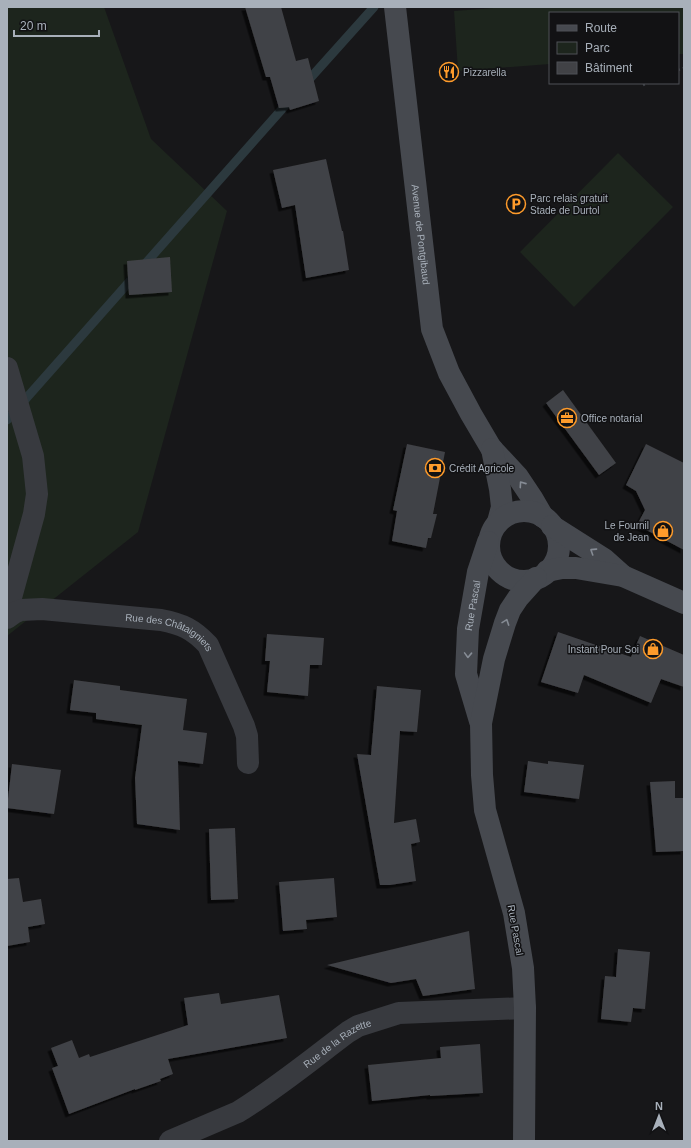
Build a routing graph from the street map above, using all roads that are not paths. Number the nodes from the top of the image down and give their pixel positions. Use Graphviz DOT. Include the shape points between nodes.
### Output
graph roads {
  1 [pos="395,7"];
  2 [pos="7,368"];
  3 [pos="492,448"];
  4 [pos="547,521"];
  5 [pos="494,528"];
  6 [pos="542,575"];
  7 [pos="623,576"];
  8 [pos="684,603"];
  9 [pos="7,612"];
  10 [pos="7,618"];
  11 [pos="481,723"];
  12 [pos="248,763"];
  13 [pos="525,1008"];
  14 [pos="170,1141"];
  15 [pos="524,1141"];
  1 -- 3 [label="main road, Avenue de Pontgibaud" via="432,329 459,394"];
  2 -- 9 [label="street" via="33,456 37,494 34,514"];
  4 -- 3 [label="main road, Avenue de Pontgibaud, one-way" via="518,477"];
  3 -- 5 [label="main road, Avenue de Pontgibaud" via="502,507"];
  4 -- 5 [label="main road" via="532,512 520,512 508,515"];
  4 -- 6 [label="main road" via="557,537 558,549 555,561"];
  7 -- 4 [label="main road, one-way" via="604,559"];
  5 -- 6 [label="main road" via="488,545 499,571 507,577 526,581"];
  5 -- 11 [label="main road, Rue Pascal, one-way" via="478,572 468,628 466,674"];
  6 -- 7 [label="main road" via="562,568 576,568"];
  11 -- 6 [label="main road, Rue Pascal, one-way" via="494,659 510,610 518,598"];
  7 -- 8 [label="main road"];
  10 -- 12 [label="street, Rue des Châtaigniers" via="21,610 42,609 161,620 188,628 208,645 244,726"];
  11 -- 13 [label="main road, Rue Pascal" via="485,810 514,913 523,968"];
  13 -- 14 [label="street, Rue de la Razette" via="399,1013 358,1026 249,1106"];
  13 -- 15 [label="main road, Rue Pascal"];
}
